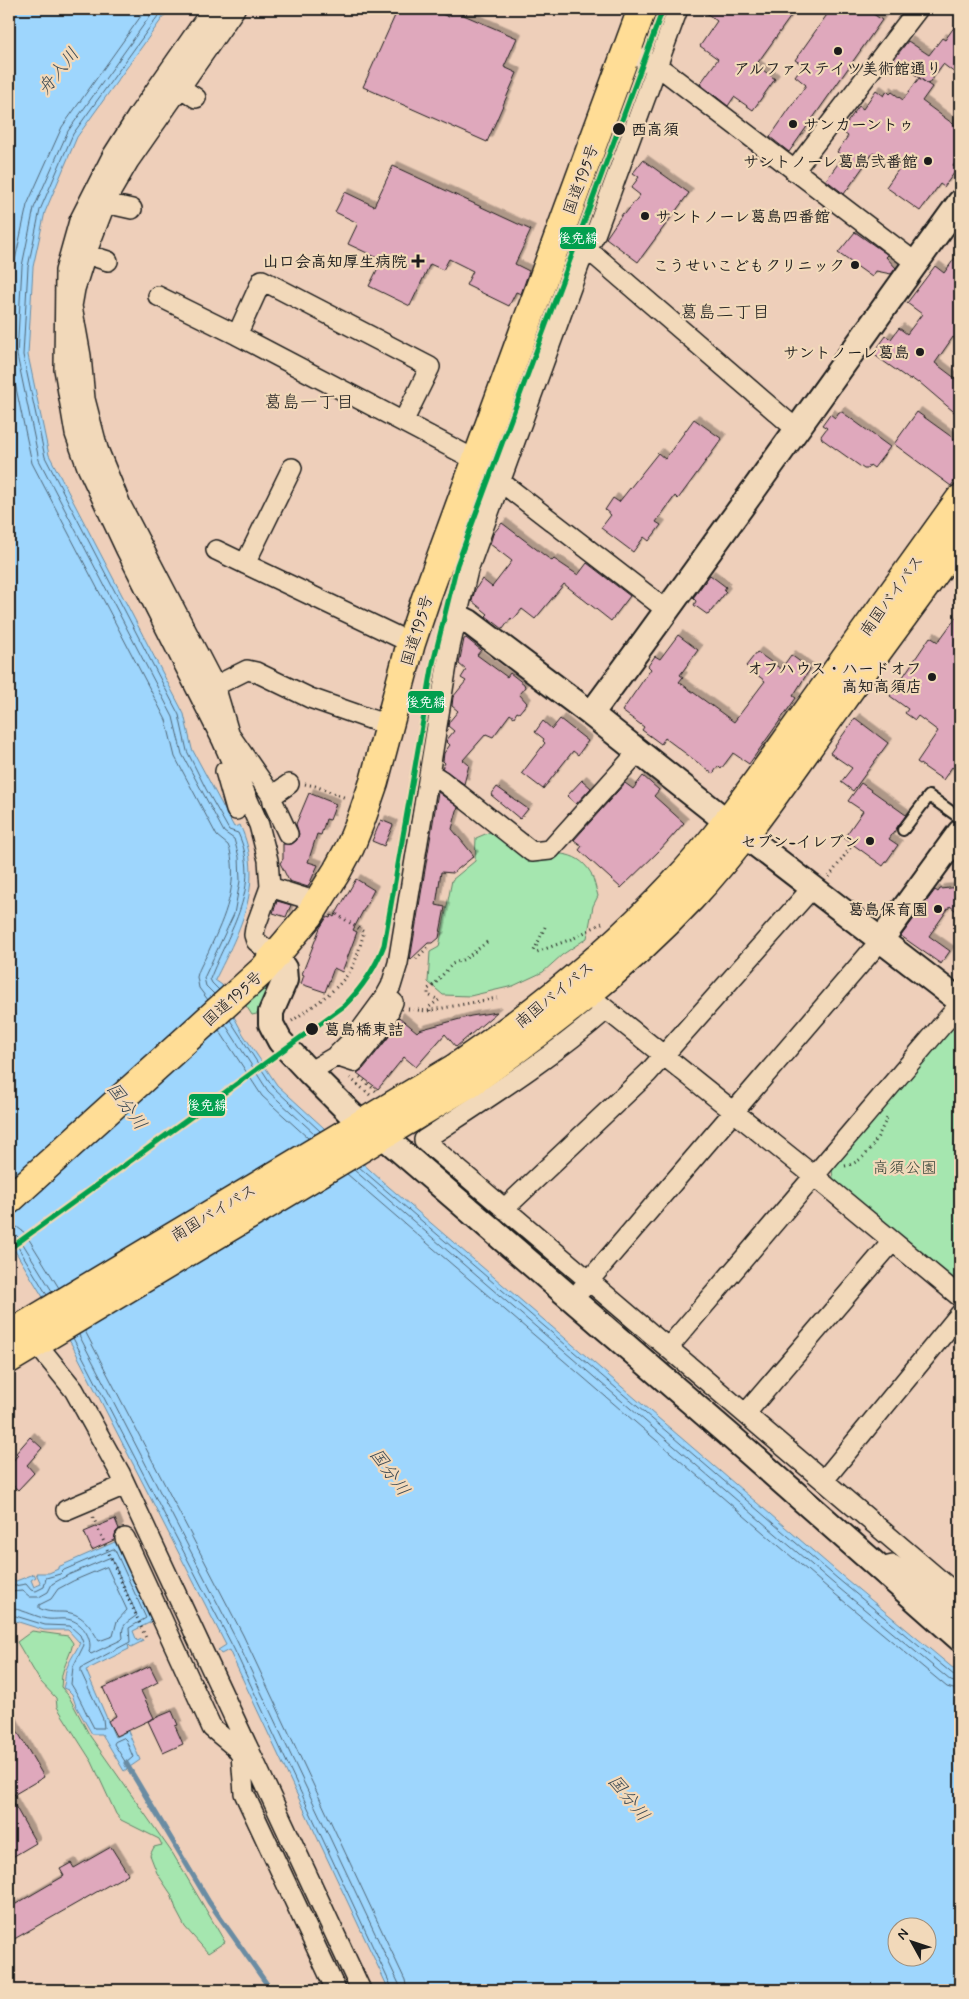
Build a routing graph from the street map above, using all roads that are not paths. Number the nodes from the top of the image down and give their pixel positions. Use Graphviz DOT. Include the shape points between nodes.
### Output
graph roads {
  1 [pos="212,9"];
  2 [pos="235,9"];
  3 [pos="642,9"];
  4 [pos="678,9"];
  5 [pos="918,9"];
  6 [pos="626,51"];
  7 [pos="657,66"];
  8 [pos="180,87"];
  9 [pos="196,98"];
  10 [pos="794,171"];
  11 [pos="580,180"];
  12 [pos="610,192"];
  13 [pos="960,202"];
  14 [pos="105,203"];
  15 [pos="132,209"];
  16 [pos="587,251"];
  17 [pos="86,254"];
  18 [pos="108,260"];
  19 [pos="916,263"];
  20 [pos="158,296"];
  21 [pos="68,306"];
  22 [pos="238,335"];
  23 [pos="403,422"];
  24 [pos="796,429"];
  25 [pos="475,464"];
  26 [pos="292,468"];
  27 [pos="501,482"];
  28 [pos="960,499"];
  29 [pos="448,536"];
  30 [pos="960,538"];
  31 [pos="477,547"];
  32 [pos="216,550"];
  33 [pos="245,564"];
  34 [pos="668,611"];
  35 [pos="457,616"];
  36 [pos="411,643"];
  37 [pos="216,686"];
  38 [pos="591,714"];
  39 [pos="211,720"];
  40 [pos="390,726"];
  41 [pos="225,735"];
  42 [pos="638,752"];
  43 [pos="430,773"];
  44 [pos="289,784"];
  45 [pos="272,796"];
  46 [pos="236,810"];
  47 [pos="960,818"];
  48 [pos="736,829"];
  49 [pos="903,830"];
  50 [pos="960,832"];
  51 [pos="288,834"];
  52 [pos="819,884"];
  53 [pos="270,887"];
  54 [pos="308,899"];
  55 [pos="881,940"];
  56 [pos="275,957"];
  57 [pos="597,1002"];
  58 [pos="960,1003"];
  59 [pos="662,1056"];
  60 [pos="309,1072"];
  61 [pos="733,1113"];
  62 [pos="368,1132"];
  63 [pos="814,1176"];
  64 [pos="9,1200"];
  65 [pos="504,1209"];
  66 [pos="892,1242"];
  67 [pos="508,1244"];
  68 [pos="585,1286"];
  69 [pos="960,1297"];
  70 [pos="960,1314"];
  71 [pos="38,1333"];
  72 [pos="9,1335"];
  73 [pos="668,1348"];
  74 [pos="9,1359"];
  75 [pos="673,1388"];
  76 [pos="746,1413"];
  77 [pos="824,1480"];
  78 [pos="126,1484"];
  79 [pos="66,1510"];
  80 [pos="125,1538"];
  81 [pos="880,1568"];
  82 [pos="960,1598"];
  83 [pos="960,1616"];
  84 [pos="960,1639"];
  85 [pos="246,1753"];
  86 [pos="336,1990"];
  87 [pos="361,1990"];
  1 -- 21 [label="street" via="112,156 78,221 65,271"];
  2 -- 8 [label="street"];
  3 -- 6 [label="highway, 国道195号"];
  4 -- 7 [label="street"];
  5 -- 10 [label="street"];
  6 -- 7 [label="street"];
  6 -- 11 [label="highway, 国道195号"];
  7 -- 10 [label="street"];
  7 -- 12 [label="street"];
  8 -- 9 [label="street"];
  8 -- 14 [label="street" via="129,161"];
  10 -- 19 [label="street"];
  11 -- 12 [label="street"];
  11 -- 25 [label="highway, 国道195号"];
  12 -- 16 [label="street"];
  13 -- 19 [label="street"];
  14 -- 15 [label="street"];
  14 -- 17 [label="street"];
  16 -- 24 [label="street"];
  16 -- 27 [label="street"];
  17 -- 18 [label="street"];
  17 -- 21 [label="street"];
  19 -- 24 [label="street"];
  20 -- 22 [label="street"];
  21 -- 37 [label="street" via="98,449 121,505"];
  21 -- 39 [label="street" via="64,369 75,434 118,533"];
  22 -- 23 [label="street"];
  22 -- 23 [label="street" via="262,280 430,366"];
  23 -- 25 [label="street" via="468,456"];
  24 -- 34 [label="street"];
  25 -- 27 [label="street" via="482,472"];
  25 -- 29 [label="highway, 国道195号"];
  26 -- 33 [label="street"];
  27 -- 31 [label="street"];
  27 -- 34 [label="street"];
  28 -- 48 [label="highway, 南国バイパス"];
  29 -- 31 [label="street"];
  29 -- 36 [label="highway, 国道195号"];
  30 -- 48 [label="highway, 南国バイパス"];
  31 -- 35 [label="street"];
  32 -- 33 [label="street"];
  33 -- 36 [label="street" via="292,596"];
  34 -- 38 [label="street"];
  35 -- 38 [label="street"];
  35 -- 43 [label="street"];
  36 -- 40 [label="highway, 国道195号"];
  37 -- 40 [label="street" via="247,670 252,671 310,698"];
  37 -- 41 [label="street"];
  38 -- 42 [label="street"];
  39 -- 41 [label="street"];
  39 -- 46 [label="street" via="211,740 228,775"];
  40 -- 56 [label="highway, 国道195号" via="350,847 309,916"];
  41 -- 45 [label="street"];
  41 -- 53 [label="street" via="259,825 268,860"];
  42 -- 43 [label="street" via="550,850 532,852"];
  42 -- 48 [label="street"];
  43 -- 60 [label="street" via="389,999 356,1035 345,1059"];
  44 -- 45 [label="street"];
  45 -- 51 [label="street"];
  47 -- 49 [label="lane" via="929,796"];
  48 -- 52 [label="street"];
  48 -- 57 [label="highway, 南国バイパス" via="692,897"];
  48 -- 62 [label="highway, 南国バイパス" via="572,982"];
  50 -- 55 [label="street"];
  52 -- 55 [label="street"];
  52 -- 59 [label="street"];
  53 -- 54 [label="street"];
  53 -- 56 [label="street" via="254,935 256,941"];
  55 -- 58 [label="street"];
  55 -- 61 [label="street"];
  56 -- 60 [label="street" via="284,968 285,980 271,1012 271,1024"];
  56 -- 64 [label="highway, 国道195号"];
  57 -- 59 [label="street"];
  57 -- 62 [label="highway, 南国バイパス" via="521,1046 468,1084"];
  57 -- 65 [label="street" via="588,1026 507,1086 424,1140"];
  58 -- 63 [label="street"];
  59 -- 61 [label="street"];
  59 -- 65 [label="street"];
  60 -- 62 [label="street"];
  61 -- 63 [label="street"];
  61 -- 68 [label="street"];
  62 -- 67 [label="street"];
  62 -- 71 [label="highway, 南国バイパス"];
  63 -- 66 [label="street"];
  63 -- 73 [label="street"];
  65 -- 68 [label="street"];
  66 -- 69 [label="street"];
  66 -- 76 [label="street"];
  67 -- 68 [label="street" via="520,1242"];
  67 -- 75 [label="street"];
  68 -- 73 [label="street"];
  68 -- 75 [label="street" via="643,1348"];
  70 -- 77 [label="street"];
  71 -- 72 [label="highway, 南国バイパス"];
  71 -- 74 [label="highway, 南国バイパス"];
  71 -- 78 [label="street"];
  73 -- 76 [label="street"];
  75 -- 81 [label="street"];
  76 -- 77 [label="street"];
  77 -- 82 [label="street"];
  78 -- 79 [label="street"];
  78 -- 85 [label="street"];
  80 -- 85 [label="street" via="212,1728"];
  81 -- 83 [label="street" via="893,1565"];
  81 -- 84 [label="street"];
  85 -- 86 [label="street" via="244,1793"];
  85 -- 87 [label="street"];
}
